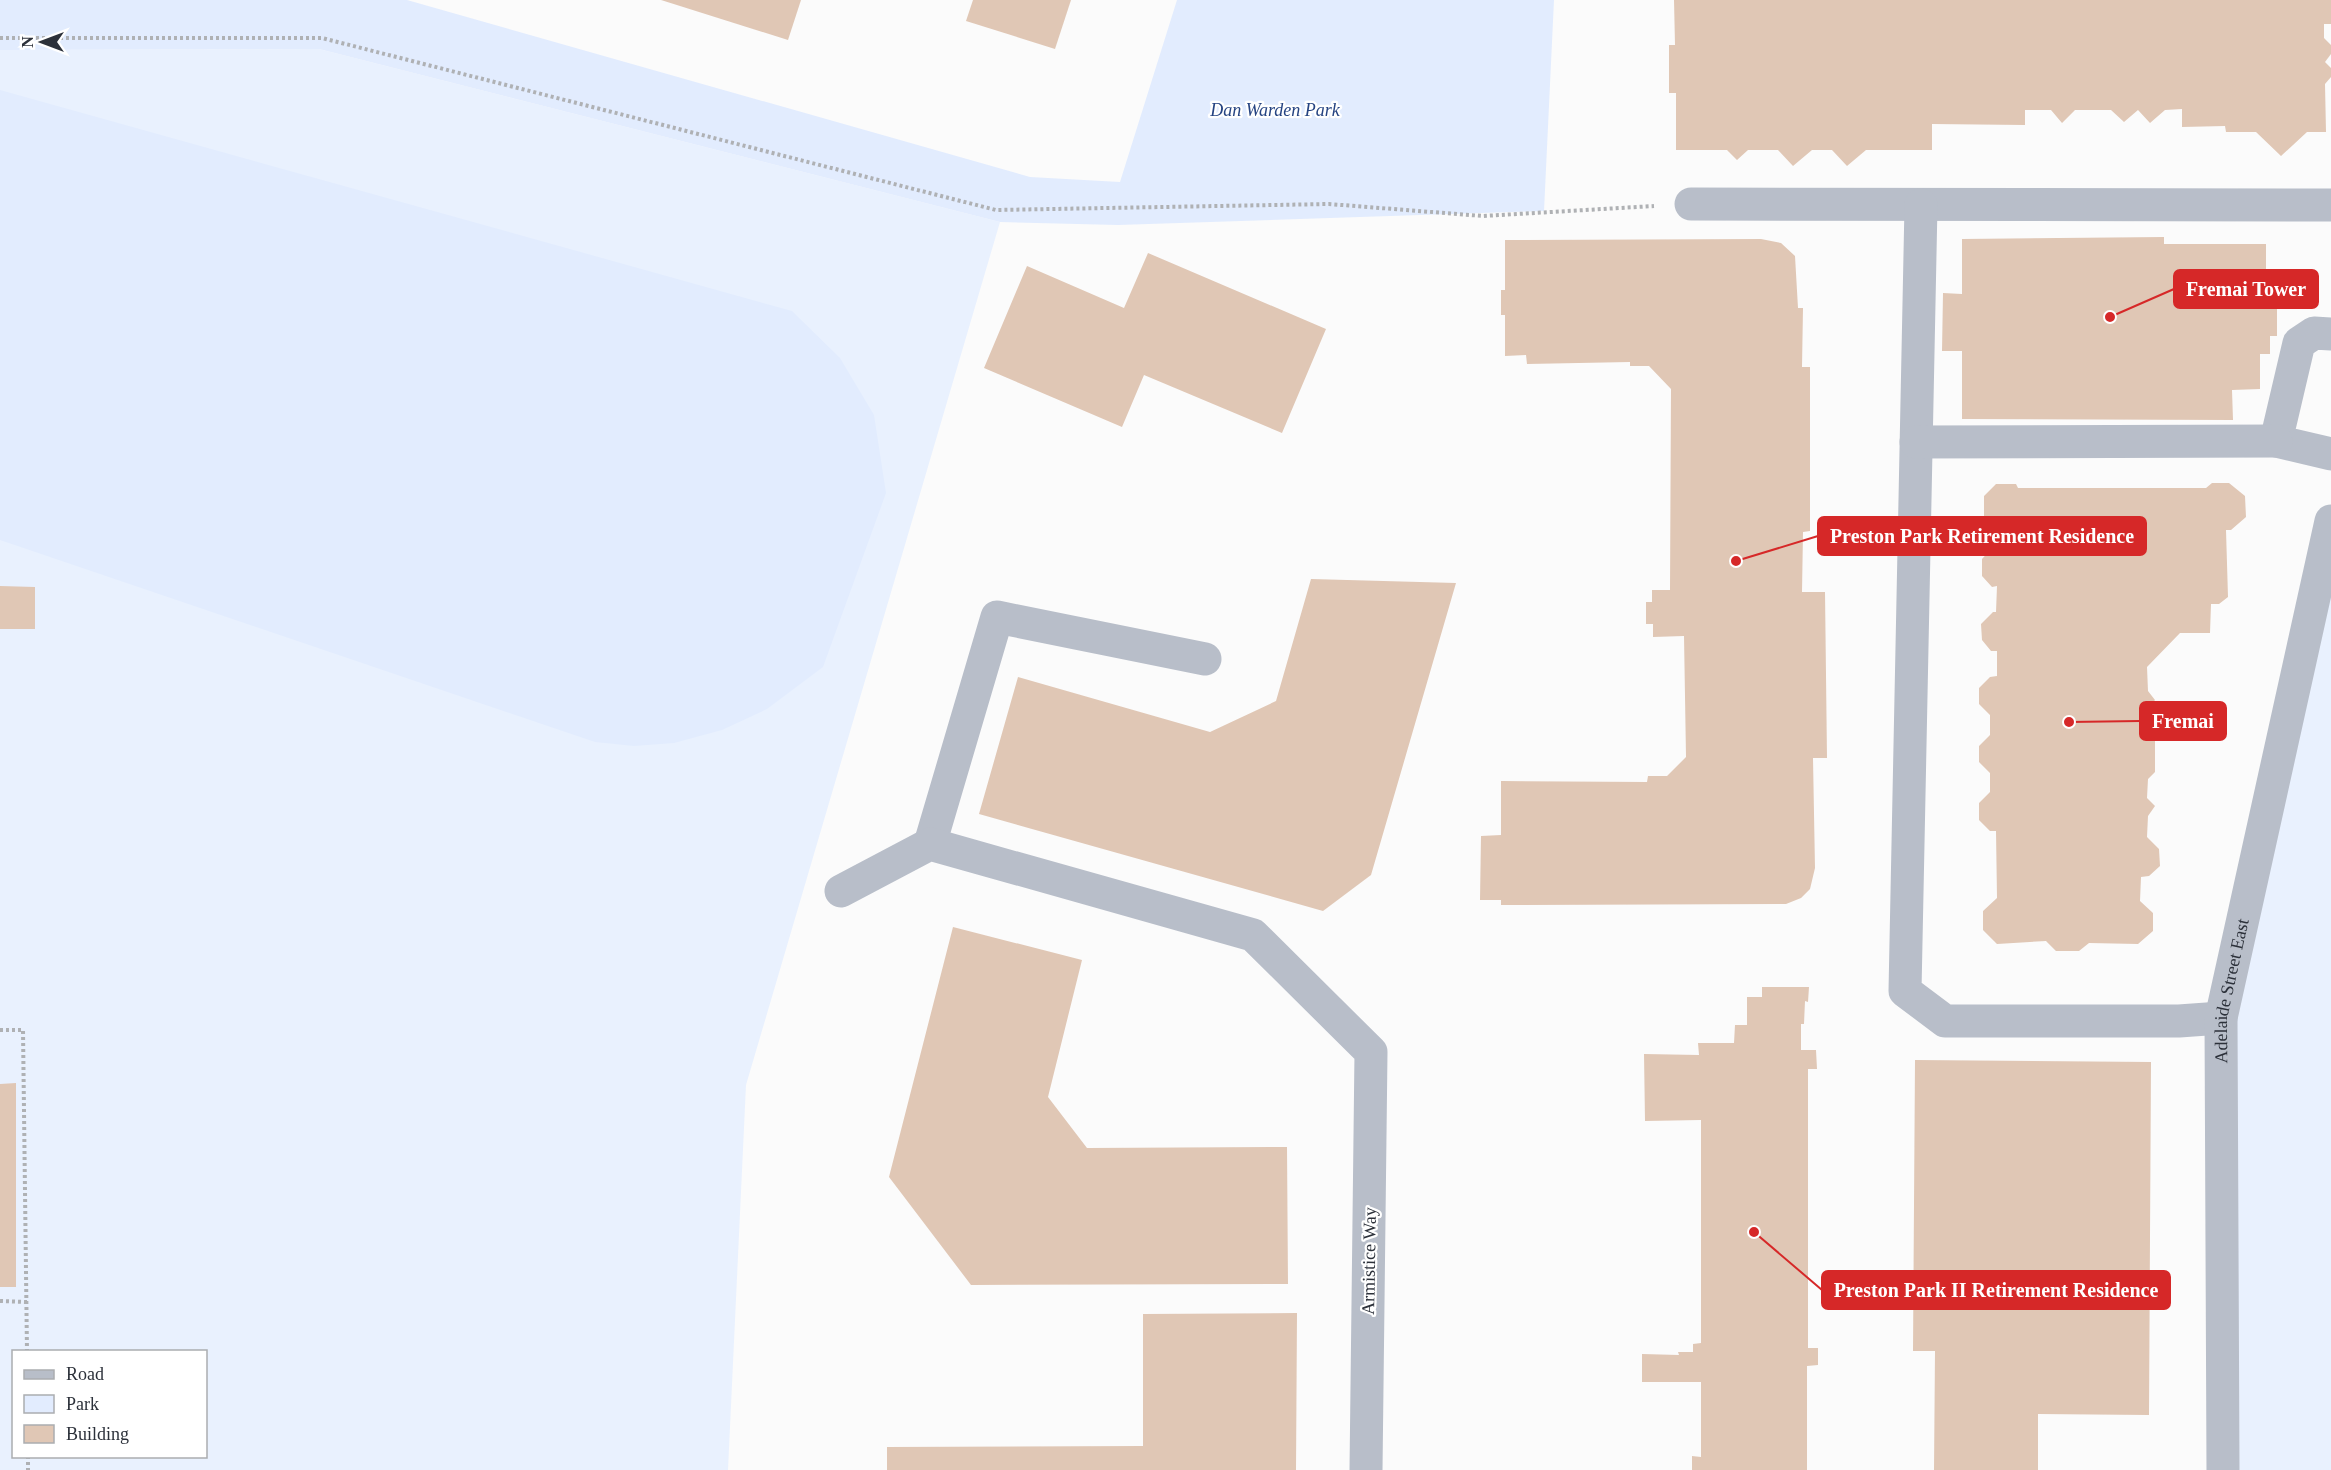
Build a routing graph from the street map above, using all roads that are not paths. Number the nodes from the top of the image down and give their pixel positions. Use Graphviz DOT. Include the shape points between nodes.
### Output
graph roads {
  1 [pos="1690,204"];
  2 [pos="1920,205"];
  3 [pos="2331,205"];
  4 [pos="2331,334"];
  5 [pos="2276,441"];
  6 [pos="1916,442"];
  7 [pos="2331,454"];
  8 [pos="2331,521"];
  9 [pos="1205,659"];
  10 [pos="930,844"];
  11 [pos="841,891"];
  12 [pos="2221,1018"];
  13 [pos="1366,1470"];
  14 [pos="2223,1470"];
  1 -- 2 [label="street"];
  2 -- 3 [label="street"];
  2 -- 6 [label="street"];
  4 -- 5 [label="street" via="2314,333 2299,343"];
  5 -- 6 [label="street"];
  5 -- 7 [label="street"];
  6 -- 12 [label="street" via="1905,991 1945,1021"];
  8 -- 12 [label="street, Adelaide Street East"];
  9 -- 10 [label="street" via="997,617"];
  10 -- 11 [label="street"];
  10 -- 13 [label="street, Armistice Way" via="1253,935 1371,1052"];
  12 -- 14 [label="street, Adelaide Street East"];
}
